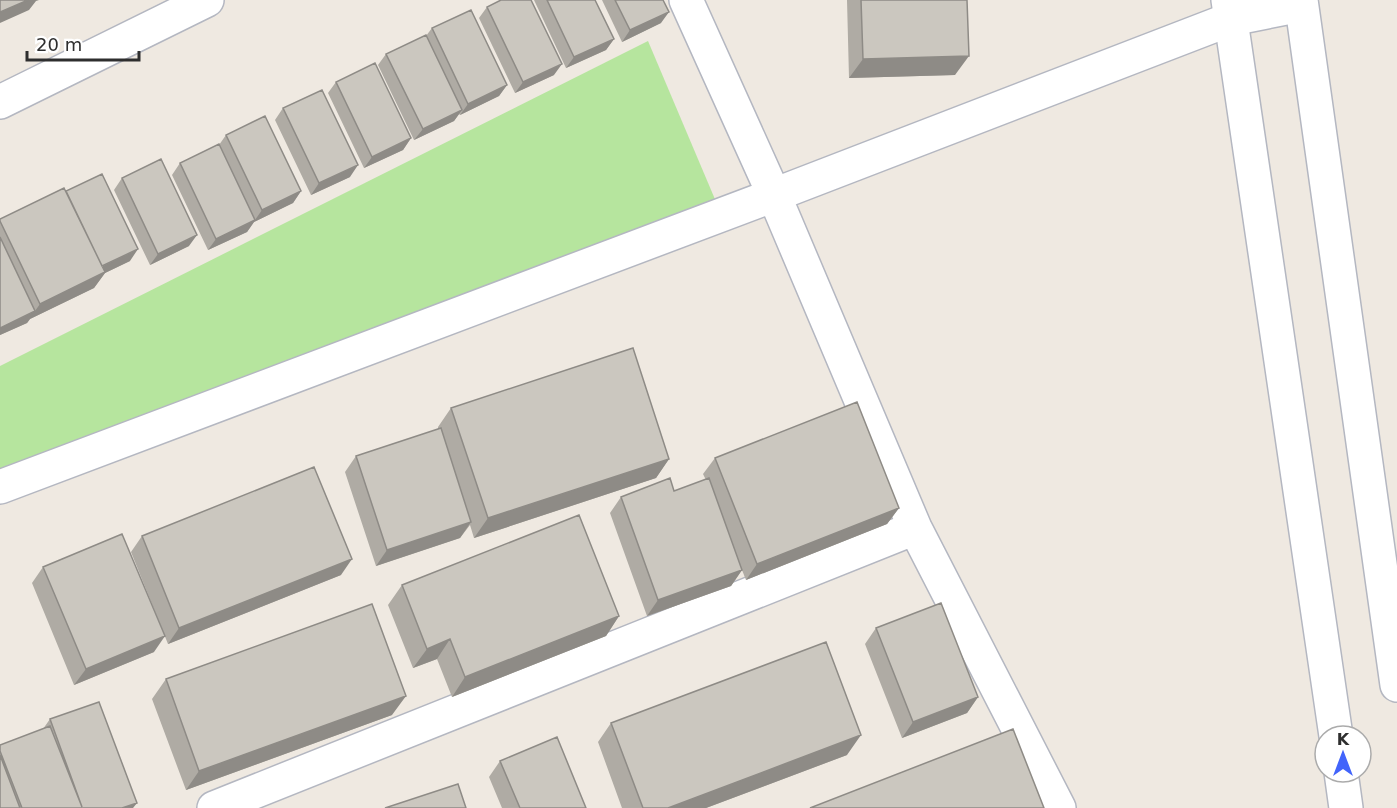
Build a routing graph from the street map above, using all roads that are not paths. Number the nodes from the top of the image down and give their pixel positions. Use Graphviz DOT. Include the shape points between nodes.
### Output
graph roads {
  1 [pos="207,0"];
  2 [pos="686,0"];
  3 [pos="1301,3"];
  4 [pos="1230,10"];
  5 [pos="0,102"];
  6 [pos="774,195"];
  7 [pos="0,487"];
  8 [pos="915,528"];
  9 [pos="1397,685"];
  10 [pos="1334,724"];
  11 [pos="1343,784"];
  12 [pos="214,808"];
  13 [pos="1059,808"];
  14 [pos="1346,808"];
  1 -- 5 [label="street"];
  2 -- 6 [label="street"];
  3 -- 4 [label="street"];
  3 -- 9 [label="street"];
  4 -- 6 [label="street"];
  4 -- 10 [label="street"];
  6 -- 7 [label="street"];
  6 -- 8 [label="street"];
  8 -- 12 [label="street"];
  8 -- 13 [label="street"];
  11 -- 14 [label="street"];
}
